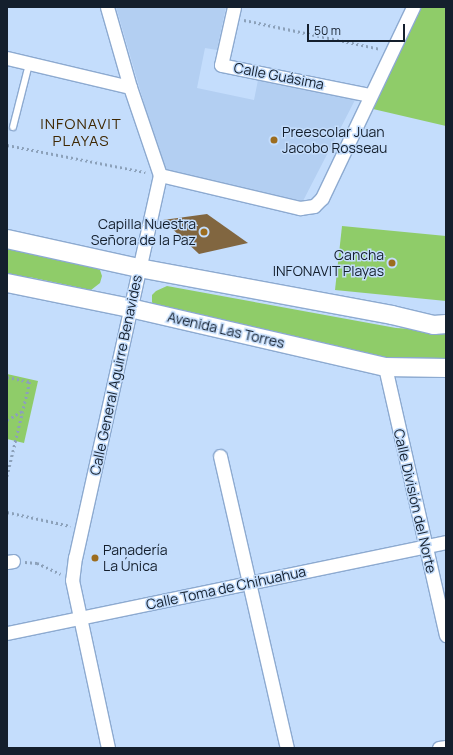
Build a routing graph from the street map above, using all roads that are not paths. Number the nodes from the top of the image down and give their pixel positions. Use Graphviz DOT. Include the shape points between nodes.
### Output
graph roads {
  1 [pos="107,7"];
  2 [pos="413,7"];
  3 [pos="232,12"];
  4 [pos="7,58"];
  5 [pos="29,64"];
  6 [pos="130,87"];
  7 [pos="370,95"];
  8 [pos="13,127"];
  9 [pos="160,175"];
  10 [pos="7,239"];
  11 [pos="139,268"];
  12 [pos="7,283"];
  13 [pos="130,308"];
  14 [pos="446,324"];
  15 [pos="385,367"];
  16 [pos="446,368"];
  17 [pos="220,456"];
  18 [pos="446,542"];
  19 [pos="426,547"];
  20 [pos="249,583"];
  21 [pos="81,618"];
  22 [pos="7,633"];
  23 [pos="446,635"];
  24 [pos="446,746"];
  25 [pos="108,748"];
  26 [pos="287,748"];
  27 [pos="439,748"];
  1 -- 6 [label="street"];
  2 -- 7 [label="street"];
  3 -- 7 [label="street, Calle Guásima" via="221,64"];
  4 -- 5 [label="street"];
  5 -- 6 [label="street"];
  5 -- 8 [label="lane"];
  6 -- 9 [label="street"];
  7 -- 9 [label="street" via="322,198 314,206 300,208"];
  9 -- 11 [label="street, Calle General Aguirre Benavides"];
  10 -- 11 [label="street"];
  11 -- 13 [label="street, Calle General Aguirre Benavides"];
  11 -- 14 [label="street" via="434,325"];
  12 -- 13 [label="street, Avenida Las Torres"];
  13 -- 15 [label="street, Avenida Las Torres"];
  13 -- 21 [label="street, Calle General Aguirre Benavides" via="72,580"];
  15 -- 16 [label="street, Avenida Las Torres"];
  15 -- 19 [label="street, Calle División del Norte"];
  17 -- 20 [label="street"];
  18 -- 19 [label="street, Calle Toma de Chihuahua"];
  19 -- 20 [label="street, Calle Toma de Chihuahua"];
  19 -- 23 [label="street, Calle División del Norte"];
  20 -- 21 [label="street, Calle Toma de Chihuahua"];
  20 -- 26 [label="street"];
  21 -- 22 [label="street, Calle Toma de Chihuahua"];
  21 -- 25 [label="street, Calle General Aguirre Benavides"];
  24 -- 27 [label="street"];
}
